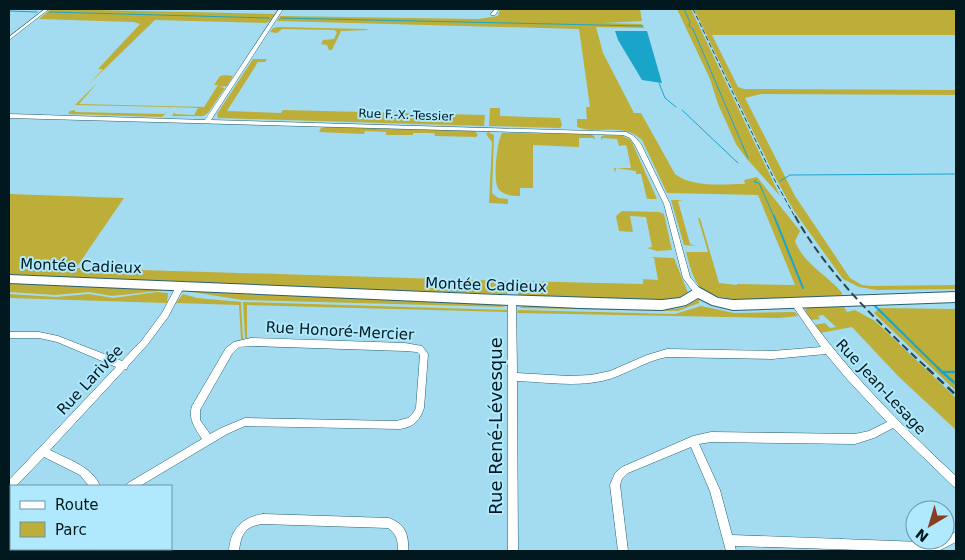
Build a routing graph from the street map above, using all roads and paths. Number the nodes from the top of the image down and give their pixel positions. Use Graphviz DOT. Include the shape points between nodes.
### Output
graph roads {
  1 [pos="48,9"];
  2 [pos="281,9"];
  3 [pos="497,9"];
  4 [pos="493,14"];
  5 [pos="9,39"];
  6 [pos="9,116"];
  7 [pos="207,121"];
  8 [pos="9,279"];
  9 [pos="181,285"];
  10 [pos="698,292"];
  11 [pos="956,297"];
  12 [pos="512,301"];
  13 [pos="794,302"];
  14 [pos="9,334"];
  15 [pos="827,350"];
  16 [pos="124,366"];
  17 [pos="512,377"];
  18 [pos="893,423"];
  19 [pos="208,440"];
  20 [pos="693,441"];
  21 [pos="43,451"];
  22 [pos="956,483"];
  23 [pos="11,485"];
  24 [pos="94,485"];
  25 [pos="133,485"];
  26 [pos="956,537"];
  27 [pos="730,546"];
  28 [pos="234,551"];
  29 [pos="403,551"];
  30 [pos="513,551"];
  31 [pos="623,551"];
  1 -- 5 [label="street"];
  2 -- 7 [label="street"];
  3 -- 4 [label="street"];
  6 -- 7 [label="street, Rue F.-X.-Tessier"];
  7 -- 10 [label="street, Rue F.-X.-Tessier" via="627,134 638,144 663,196 687,278"];
  8 -- 9 [label="street, Montée Cadieux"];
  9 -- 12 [label="street, Montée Cadieux"];
  9 -- 16 [label="street, Rue Larivée" via="161,322"];
  10 -- 12 [label="street, Montée Cadieux" via="682,302 667,305"];
  10 -- 13 [label="street" via="726,304"];
  11 -- 13 [label="street"];
  12 -- 17 [label="street, Rue René-Lévesque"];
  13 -- 15 [label="street, Rue Jean-Lesage"];
  14 -- 16 [label="street" via="52,337"];
  15 -- 17 [label="street" via="772,355 667,353 650,356 614,374 594,379"];
  15 -- 18 [label="street, Rue Jean-Lesage"];
  16 -- 21 [label="street, Rue Larivée"];
  17 -- 30 [label="street, Rue René-Lévesque"];
  18 -- 20 [label="street" via="871,435 855,439 716,436"];
  18 -- 22 [label="street, Rue Jean-Lesage"];
  19 -- 19 [label="street, Rue Honoré-Mercier" via="235,425 251,421 409,423 420,408 424,354 419,349 404,346 237,344 226,354 195,409 196,421"];
  19 -- 25 [label="street, Rue Honoré-Mercier"];
  20 -- 27 [label="street" via="715,490"];
  20 -- 31 [label="street" via="618,476 615,490"];
  21 -- 23 [label="street, Rue Larivée"];
  21 -- 24 [label="street" via="83,472"];
  26 -- 27 [label="street" via="940,545 921,547"];
  28 -- 29 [label="street" via="241,528 251,521 264,519 389,524 398,528"];
}
